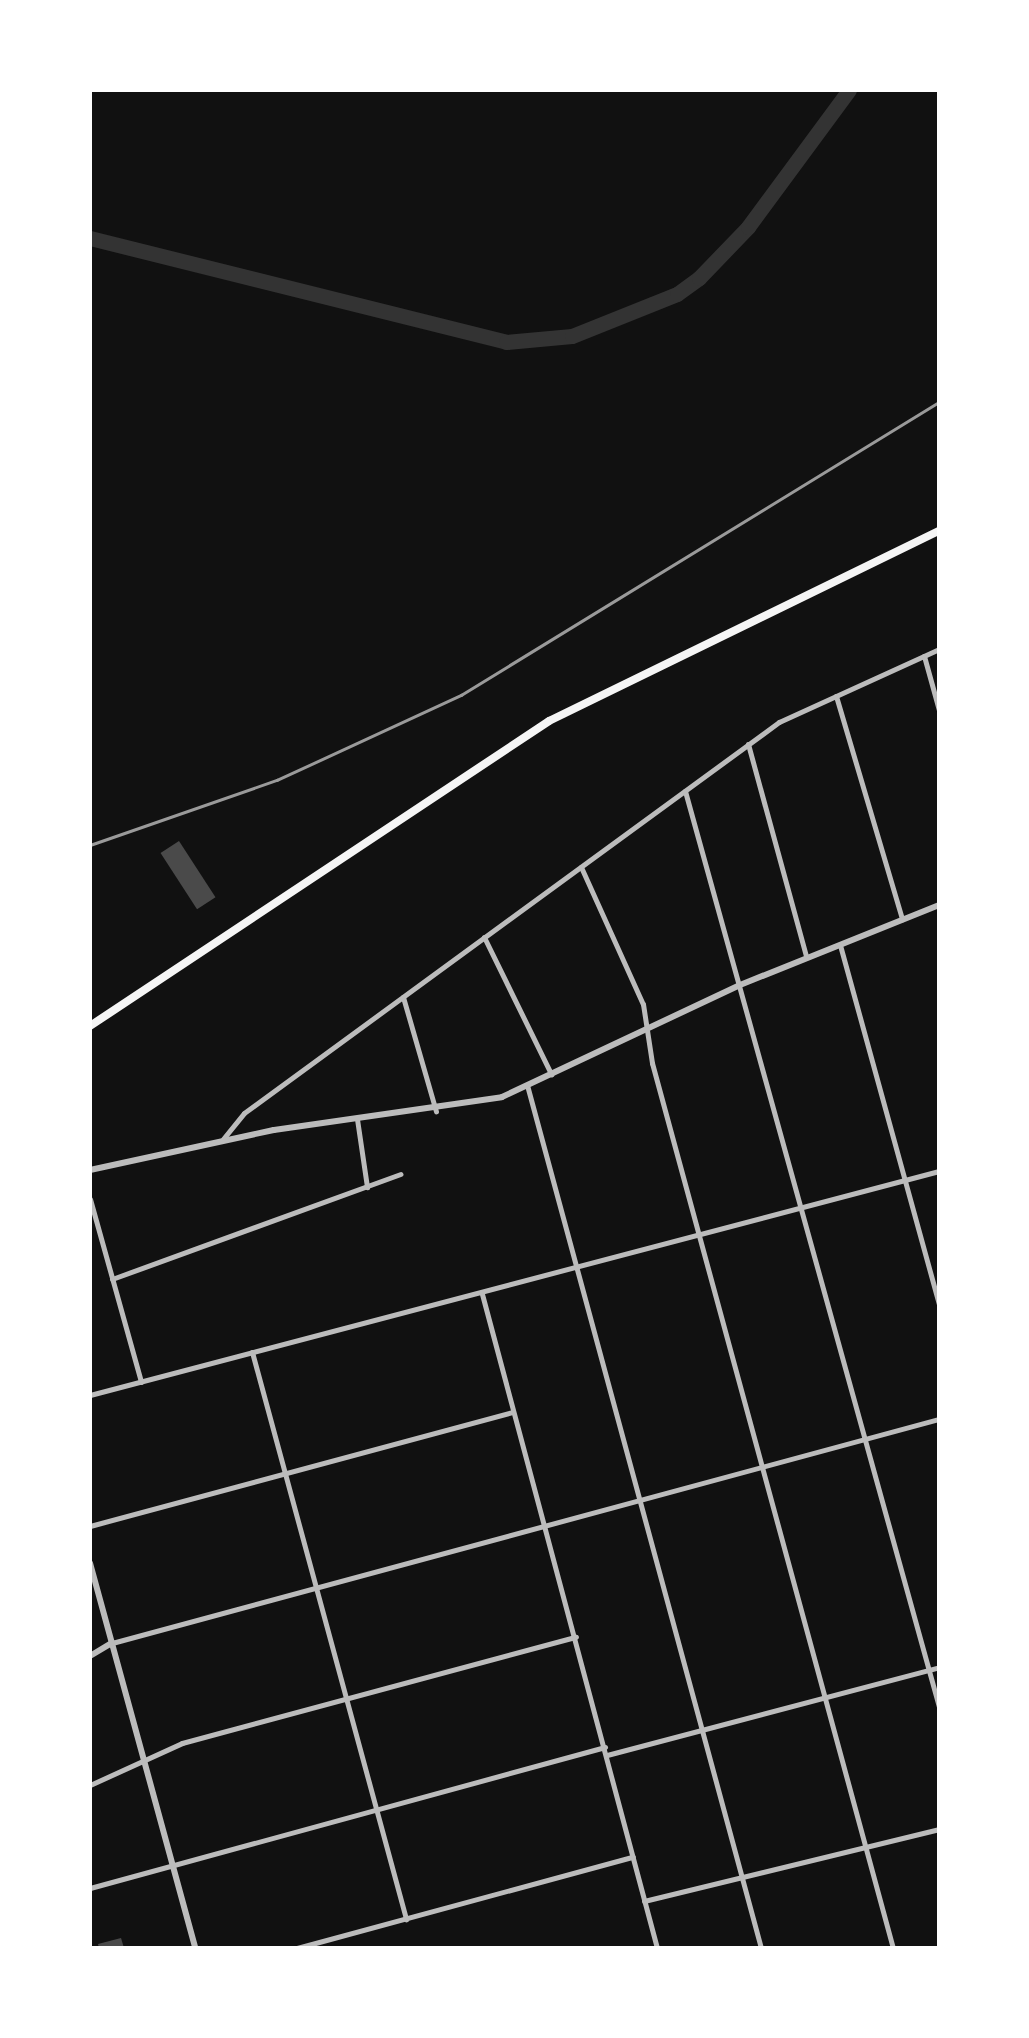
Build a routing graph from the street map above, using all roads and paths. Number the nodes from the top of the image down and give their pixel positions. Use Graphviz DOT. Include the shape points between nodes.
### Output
graph roads {
  1 [pos="939,531"];
  2 [pos="939,650"];
  3 [pos="924,656"];
  4 [pos="836,696"];
  5 [pos="939,710"];
  6 [pos="748,744"];
  7 [pos="685,790"];
  8 [pos="581,867"];
  9 [pos="939,907"];
  10 [pos="902,919"];
  11 [pos="484,938"];
  12 [pos="840,942"];
  13 [pos="806,956"];
  14 [pos="740,984"];
  15 [pos="403,997"];
  16 [pos="90,1026"];
  17 [pos="646,1027"];
  18 [pos="551,1074"];
  19 [pos="527,1085"];
  20 [pos="436,1112"];
  21 [pos="357,1119"];
  22 [pos="224,1139"];
  23 [pos="90,1170"];
  24 [pos="939,1171"];
  25 [pos="400,1174"];
  26 [pos="905,1181"];
  27 [pos="367,1187"];
  28 [pos="90,1199"];
  29 [pos="804,1207"];
  30 [pos="700,1236"];
  31 [pos="578,1270"];
  32 [pos="112,1279"];
  33 [pos="482,1294"];
  34 [pos="939,1304"];
  35 [pos="252,1352"];
  36 [pos="141,1382"];
  37 [pos="90,1394"];
  38 [pos="513,1412"];
  39 [pos="939,1419"];
  40 [pos="866,1438"];
  41 [pos="764,1467"];
  42 [pos="284,1472"];
  43 [pos="640,1500"];
  44 [pos="544,1523"];
  45 [pos="90,1526"];
  46 [pos="90,1563"];
  47 [pos="315,1585"];
  48 [pos="576,1637"];
  49 [pos="112,1644"];
  50 [pos="90,1656"];
  51 [pos="939,1668"];
  52 [pos="929,1670"];
  53 [pos="825,1697"];
  54 [pos="346,1700"];
  55 [pos="939,1707"];
  56 [pos="702,1732"];
  57 [pos="605,1746"];
  58 [pos="608,1756"];
  59 [pos="143,1758"];
  60 [pos="90,1786"];
  61 [pos="376,1810"];
  62 [pos="939,1830"];
  63 [pos="866,1848"];
  64 [pos="633,1857"];
  65 [pos="172,1864"];
  66 [pos="742,1878"];
  67 [pos="90,1888"];
  68 [pos="644,1901"];
  69 [pos="406,1919"];
  70 [pos="195,1948"];
  71 [pos="297,1948"];
  72 [pos="657,1948"];
  73 [pos="761,1948"];
  74 [pos="893,1948"];
  1 -- 16 [label="main road" via="651,666 549,722"];
  2 -- 3 [label="street"];
  3 -- 4 [label="street"];
  3 -- 5 [label="street"];
  4 -- 6 [label="street"];
  4 -- 10 [label="street"];
  6 -- 7 [label="street"];
  6 -- 13 [label="street"];
  7 -- 8 [label="street"];
  7 -- 14 [label="street"];
  8 -- 11 [label="street"];
  8 -- 17 [label="street" via="643,1004"];
  9 -- 10 [label="street"];
  10 -- 12 [label="street"];
  11 -- 15 [label="street"];
  11 -- 18 [label="street"];
  12 -- 13 [label="street"];
  12 -- 26 [label="street"];
  13 -- 14 [label="street"];
  14 -- 17 [label="street"];
  14 -- 29 [label="street"];
  15 -- 20 [label="street"];
  15 -- 22 [label="street" via="244,1113"];
  17 -- 18 [label="street"];
  17 -- 30 [label="street"];
  18 -- 19 [label="street"];
  19 -- 20 [label="street"];
  19 -- 31 [label="street"];
  20 -- 21 [label="street"];
  21 -- 22 [label="street"];
  21 -- 27 [label="street"];
  22 -- 23 [label="street"];
  24 -- 26 [label="street"];
  25 -- 27 [label="street"];
  26 -- 29 [label="street"];
  26 -- 34 [label="street"];
  27 -- 32 [label="street"];
  28 -- 32 [label="street"];
  29 -- 30 [label="street"];
  29 -- 40 [label="street"];
  30 -- 31 [label="street"];
  30 -- 41 [label="street"];
  31 -- 33 [label="street"];
  31 -- 43 [label="street"];
  32 -- 36 [label="street"];
  33 -- 35 [label="street"];
  33 -- 38 [label="street"];
  35 -- 36 [label="street"];
  35 -- 42 [label="street"];
  36 -- 37 [label="street"];
  38 -- 42 [label="street"];
  38 -- 44 [label="street"];
  39 -- 40 [label="street"];
  40 -- 41 [label="street"];
  40 -- 52 [label="street"];
  41 -- 43 [label="street"];
  41 -- 53 [label="street"];
  42 -- 45 [label="street"];
  42 -- 47 [label="street"];
  43 -- 44 [label="street"];
  43 -- 56 [label="street"];
  44 -- 47 [label="street"];
  44 -- 48 [label="street"];
  46 -- 49 [label="street"];
  47 -- 49 [label="street"];
  47 -- 54 [label="street"];
  48 -- 54 [label="street"];
  48 -- 57 [label="street"];
  49 -- 50 [label="street"];
  49 -- 59 [label="street"];
  51 -- 52 [label="street"];
  52 -- 53 [label="street"];
  52 -- 55 [label="street"];
  53 -- 56 [label="street"];
  53 -- 63 [label="street"];
  54 -- 59 [label="street"];
  54 -- 61 [label="street"];
  56 -- 58 [label="street"];
  56 -- 66 [label="street"];
  57 -- 58 [label="street"];
  57 -- 61 [label="street"];
  58 -- 64 [label="street"];
  59 -- 60 [label="street"];
  59 -- 65 [label="street"];
  61 -- 65 [label="street"];
  61 -- 69 [label="street"];
  62 -- 63 [label="street"];
  63 -- 66 [label="street"];
  63 -- 74 [label="street"];
  64 -- 68 [label="street"];
  64 -- 69 [label="street"];
  65 -- 67 [label="street"];
  65 -- 70 [label="street"];
  66 -- 68 [label="street"];
  66 -- 73 [label="street"];
  68 -- 72 [label="street"];
  69 -- 71 [label="street"];
}
